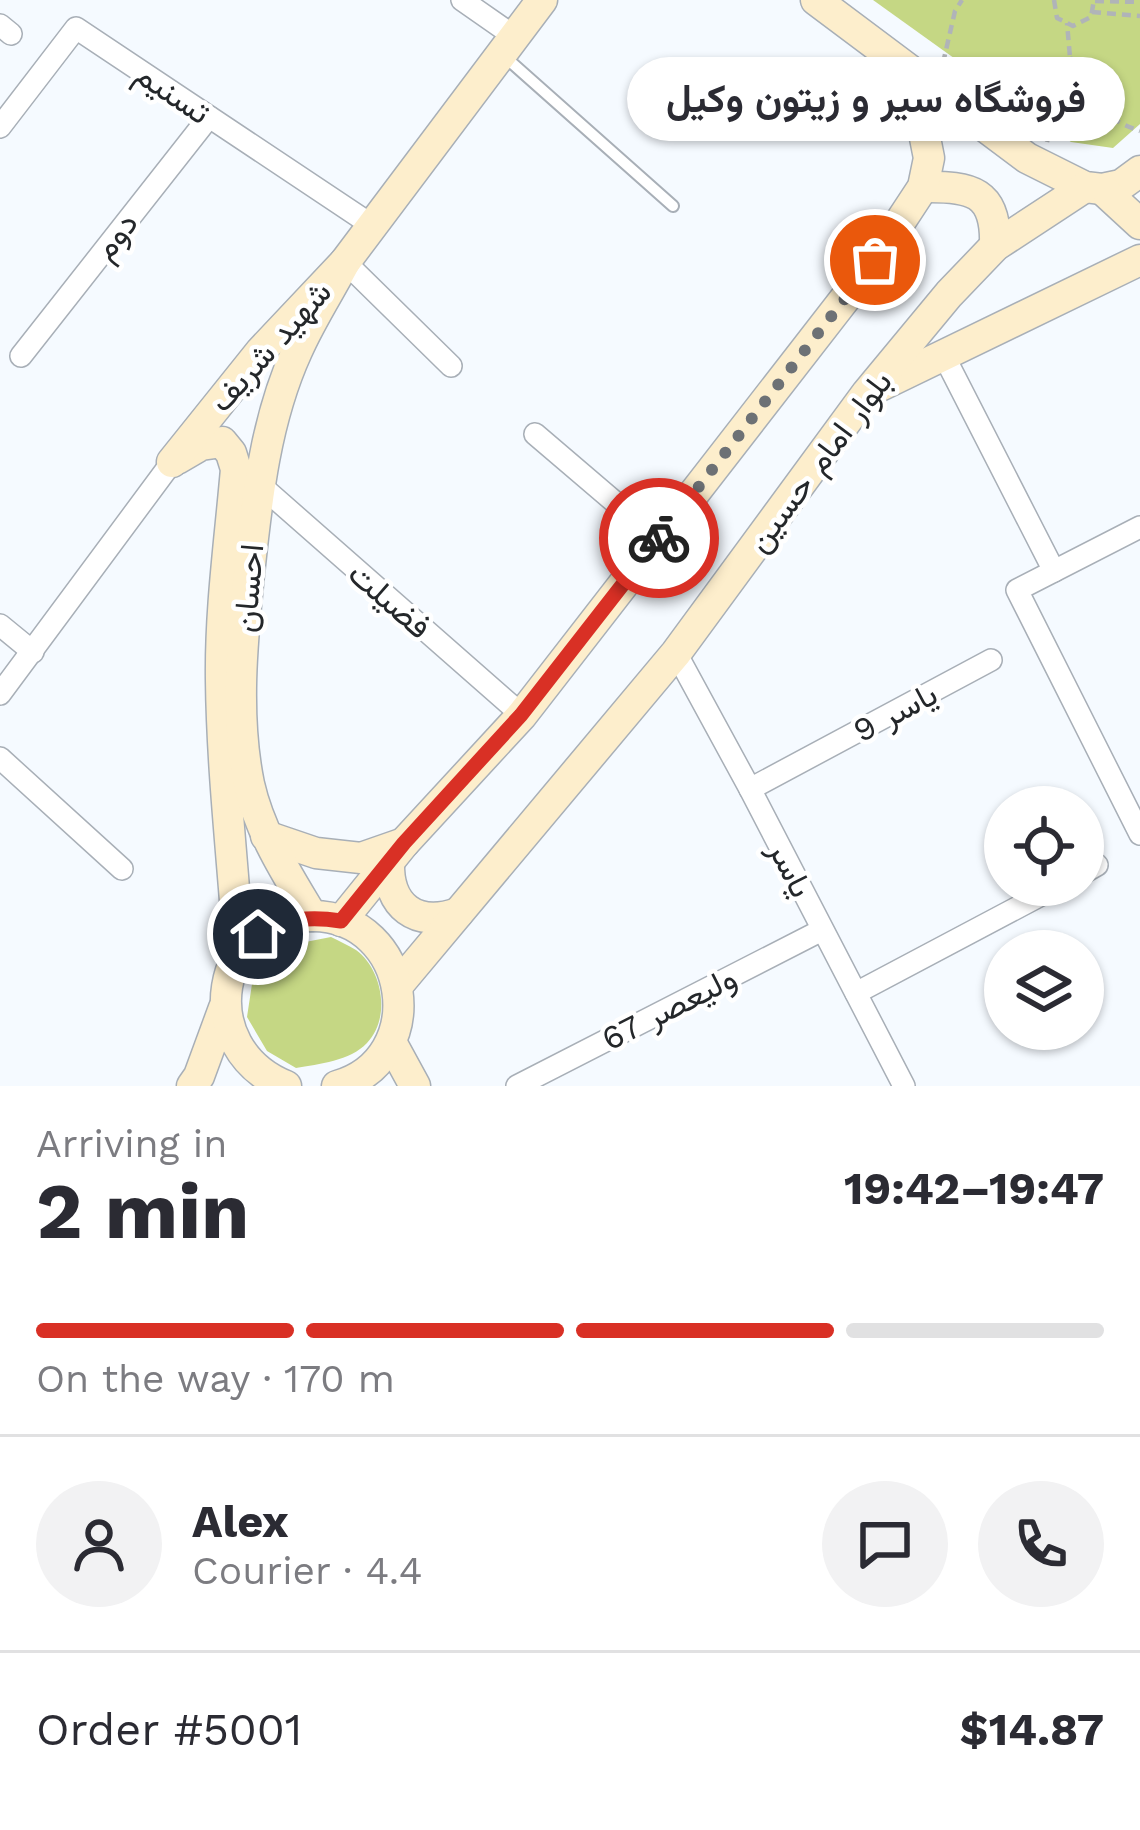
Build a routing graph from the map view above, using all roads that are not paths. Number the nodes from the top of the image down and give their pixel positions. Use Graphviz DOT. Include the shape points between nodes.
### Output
graph roads {
  1 [pos="462,0"];
  2 [pos="542,0"];
  3 [pos="816,0"];
  4 [pos="508,45"];
  5 [pos="924,81"];
  6 [pos="209,117"];
  7 [pos="0,127"];
  8 [pos="1140,171"];
  9 [pos="923,188"];
  10 [pos="1093,188"];
  11 [pos="673,206"];
  12 [pos="1140,224"];
  13 [pos="373,226"];
  14 [pos="995,246"];
  15 [pos="1140,260"];
  16 [pos="345,262"];
  17 [pos="943,355"];
  18 [pos="21,356"];
  19 [pos="452,366"];
  20 [pos="868,393"];
  21 [pos="225,394"];
  22 [pos="272,425"];
  23 [pos="535,434"];
  24 [pos="222,442"];
  25 [pos="172,462"];
  26 [pos="259,484"];
  27 [pos="1140,527"];
  28 [pos="658,538"];
  29 [pos="1054,571"];
  30 [pos="0,625"];
  31 [pos="33,652"];
  32 [pos="676,653"];
  33 [pos="991,661"];
  34 [pos="0,694"];
  35 [pos="521,715"];
  36 [pos="0,758"];
  37 [pos="750,789"];
  38 [pos="1140,834"];
  39 [pos="266,836"];
  40 [pos="396,853"];
  41 [pos="122,869"];
  42 [pos="1020,906"];
  43 [pos="458,914"];
  44 [pos="326,918"];
  45 [pos="822,930"];
  46 [pos="239,954"];
  47 [pos="398,986"];
  48 [pos="856,993"];
  49 [pos="224,1008"];
  50 [pos="391,1042"];
  51 [pos="270,1083"];
  52 [pos="192,1086"];
  53 [pos="337,1086"];
  54 [pos="416,1086"];
  55 [pos="517,1086"];
  56 [pos="904,1086"];
  1 -- 4 [label="street"];
  2 -- 4 [label="main road, شهید شریف"];
  3 -- 5 [label="main road"];
  4 -- 11 [label="lane"];
  4 -- 13 [label="main road, شهید شریف"];
  5 -- 9 [label="main road"];
  5 -- 10 [label="main road" via="1027,158"];
  6 -- 7 [label="street, تسنیم" via="76,28"];
  6 -- 13 [label="street, تسنیم"];
  6 -- 18 [label="street, دوم"];
  8 -- 10 [label="main road, بلوار امام حسین" via="1121,185"];
  9 -- 14 [label="main road" via="957,188 984,200 996,223"];
  9 -- 28 [label="main road"];
  10 -- 12 [label="main road"];
  10 -- 14 [label="main road, بلوار امام حسین"];
  13 -- 16 [label="main road, شهید شریف"];
  14 -- 20 [label="main road, بلوار امام حسین"];
  15 -- 17 [label="main road"];
  16 -- 19 [label="street"];
  16 -- 21 [label="main road, شهید شریف"];
  16 -- 22 [label="main road, احسان" via="296,352"];
  17 -- 20 [label="main road"];
  17 -- 29 [label="street"];
  20 -- 32 [label="main road, بلوار امام حسین"];
  21 -- 22 [label="main road" via="249,387 263,395"];
  21 -- 24 [label="main road, احسان" via="216,424"];
  21 -- 25 [label="main road, شهید شریف"];
  22 -- 26 [label="main road, احسان"];
  23 -- 28 [label="street"];
  24 -- 25 [label="main road"];
  24 -- 46 [label="main road, احسان" via="236,469 221,678"];
  25 -- 31 [label="street, شهید شریف"];
  26 -- 35 [label="street, فضیلت"];
  26 -- 39 [label="main road, احسان" via="242,678 249,784"];
  27 -- 29 [label="street"];
  28 -- 35 [label="main road"];
  29 -- 38 [label="street" via="1017,590"];
  30 -- 31 [label="street"];
  31 -- 34 [label="street, شهید شریف"];
  32 -- 37 [label="street, یاسر"];
  32 -- 43 [label="main road, بلوار امام حسین"];
  33 -- 37 [label="street, یاسر 9"];
  35 -- 40 [label="main road"];
  36 -- 41 [label="street"];
  37 -- 45 [label="street, یاسر"];
  39 -- 40 [label="main road" via="316,853"];
  39 -- 44 [label="main road, احسان"];
  40 -- 43 [label="main road" via="388,880 407,910 423,918"];
  40 -- 44 [label="main road"];
  42 -- 48 [label="street"];
  43 -- 47 [label="main road, بلوار امام حسین"];
  44 -- 46 [label="main road" via="283,921"];
  44 -- 47 [label="main road" via="367,935"];
  45 -- 48 [label="street, یاسر"];
  45 -- 55 [label="street, ولیعصر 67"];
  46 -- 49 [label="main road, احسان"];
  47 -- 50 [label="main road"];
  48 -- 56 [label="street, یاسر"];
  49 -- 51 [label="main road" via="230,1035"];
  49 -- 52 [label="main road"];
  50 -- 53 [label="main road" via="374,1066"];
  50 -- 54 [label="main road"];
}
